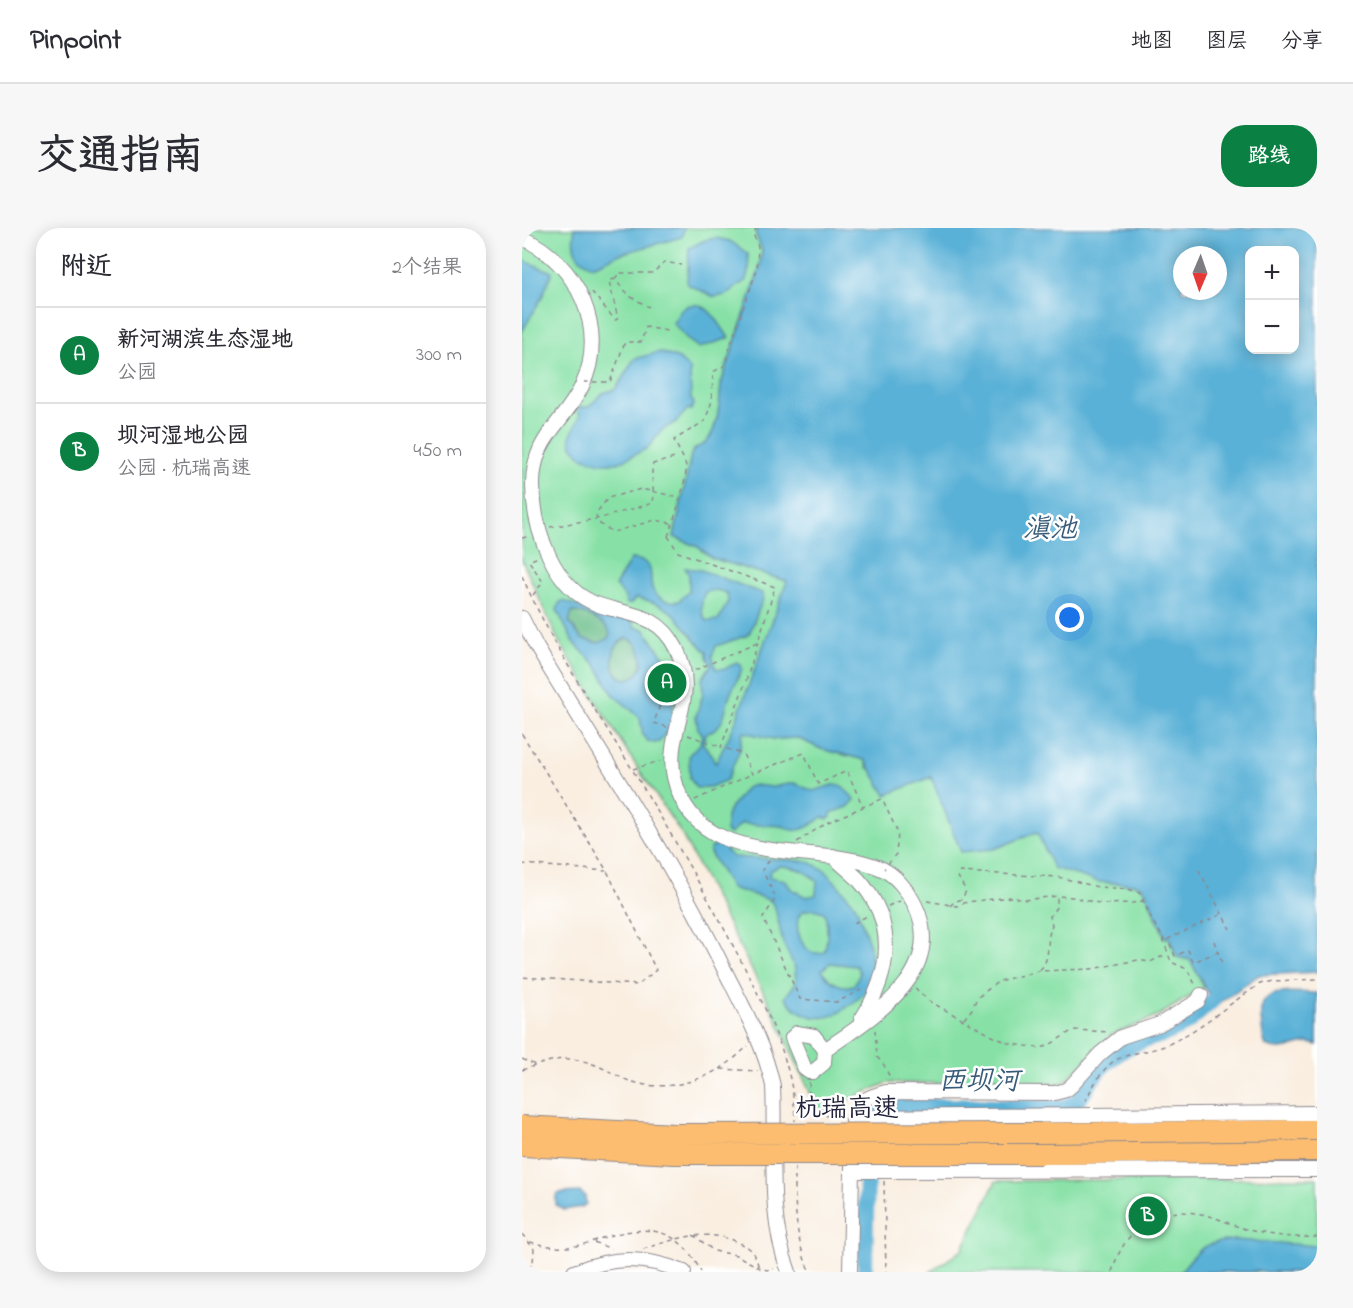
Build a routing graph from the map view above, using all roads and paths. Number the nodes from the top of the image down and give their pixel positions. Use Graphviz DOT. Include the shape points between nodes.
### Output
graph roads {
  1 [pos="756,228"];
  2 [pos="522,238"];
  3 [pos="681,265"];
  4 [pos="614,279"];
  5 [pos="581,294"];
  6 [pos="649,306"];
  7 [pos="667,331"];
  8 [pos="589,379"];
  9 [pos="680,456"];
  10 [pos="655,492"];
  11 [pos="679,497"];
  12 [pos="596,518"];
  13 [pos="673,523"];
  14 [pos="541,529"];
  15 [pos="522,538"];
  16 [pos="540,556"];
  17 [pos="531,596"];
  18 [pos="522,618"];
  19 [pos="757,643"];
  20 [pos="685,674"];
  21 [pos="677,731"];
  22 [pos="522,735"];
  23 [pos="721,747"];
  24 [pos="672,758"];
  25 [pos="632,769"];
  26 [pos="752,774"];
  27 [pos="685,804"];
  28 [pos="863,807"];
  29 [pos="783,851"];
  30 [pos="833,856"];
  31 [pos="522,864"];
  32 [pos="888,868"];
  33 [pos="1199,870"];
  34 [pos="607,871"];
  35 [pos="910,896"];
  36 [pos="1057,896"];
  37 [pos="1144,900"];
  38 [pos="950,906"];
  39 [pos="879,910"];
  40 [pos="1222,914"];
  41 [pos="854,923"];
  42 [pos="1230,928"];
  43 [pos="1214,941"];
  44 [pos="1218,951"];
  45 [pos="1168,954"];
  46 [pos="1175,956"];
  47 [pos="1171,963"];
  48 [pos="1222,963"];
  49 [pos="1039,971"];
  50 [pos="522,977"];
  51 [pos="882,979"];
  52 [pos="1317,979"];
  53 [pos="908,982"];
  54 [pos="1201,995"];
  55 [pos="964,1019"];
  56 [pos="873,1023"];
  57 [pos="856,1029"];
  58 [pos="759,1040"];
  59 [pos="1124,1043"];
  60 [pos="825,1050"];
  61 [pos="1129,1055"];
  62 [pos="522,1059"];
  63 [pos="535,1065"];
  64 [pos="720,1069"];
  65 [pos="769,1069"];
  66 [pos="522,1070"];
  67 [pos="809,1072"];
  68 [pos="892,1092"];
  69 [pos="1317,1113"];
  70 [pos="857,1114"];
  71 [pos="1080,1115"];
  72 [pos="522,1126"];
  73 [pos="1317,1130"];
  74 [pos="522,1146"];
  75 [pos="1317,1151"];
  76 [pos="1317,1170"];
  77 [pos="884,1171"];
  78 [pos="856,1172"];
  79 [pos="522,1234"];
  80 [pos="692,1235"];
  81 [pos="1317,1237"];
  82 [pos="673,1238"];
  83 [pos="593,1241"];
  84 [pos="530,1242"];
  85 [pos="613,1250"];
  86 [pos="638,1250"];
  87 [pos="758,1267"];
  88 [pos="788,1268"];
  89 [pos="525,1272"];
  90 [pos="574,1272"];
  91 [pos="684,1272"];
  92 [pos="701,1272"];
  93 [pos="760,1272"];
  94 [pos="850,1272"];
  95 [pos="886,1272"];
  96 [pos="1112,1272"];
  1 -- 9 [label="path" via="757,269 727,362 713,372 712,401 705,421 674,440"];
  2 -- 5 [label="street" via="548,252 563,266"];
  3 -- 4 [label="path" via="664,262 653,273 619,273"];
  4 -- 5 [label="path" via="609,281 618,319 592,292"];
  4 -- 6 [label="path" via="631,297"];
  5 -- 8 [label="street" via="591,328"];
  7 -- 8 [label="path, bridge" via="646,327 641,342 625,342 610,382"];
  8 -- 14 [label="street" via="541,446 535,465 534,501"];
  9 -- 10 [label="path" via="653,464"];
  9 -- 11 [label="path" via="686,473"];
  10 -- 11 [label="path"];
  10 -- 12 [label="path" via="653,503"];
  10 -- 12 [label="path" via="641,489 608,498"];
  11 -- 13 [label="path"];
  12 -- 13 [label="path" via="613,532 654,520"];
  12 -- 14 [label="path"];
  13 -- 19 [label="path, bridge" via="668,536 678,552 775,587"];
  14 -- 15 [label="path"];
  14 -- 20 [label="street" via="551,561 565,583 596,604 631,612 658,624 675,645"];
  16 -- 17 [label="path" via="528,561 543,582"];
  18 -- 58 [label="street" via="676,879"];
  19 -- 20 [label="path"];
  19 -- 23 [label="path, bridge"];
  20 -- 21 [label="street" via="684,704"];
  20 -- 21 [label="path" via="667,682 654,723"];
  21 -- 23 [label="path"];
  21 -- 24 [label="street"];
  22 -- 34 [label="path"];
  23 -- 26 [label="path, bridge" via="743,754"];
  24 -- 25 [label="path"];
  24 -- 27 [label="street" via="674,777"];
  26 -- 27 [label="path"];
  26 -- 28 [label="path, bridge" via="804,753 818,784 847,771"];
  27 -- 29 [label="street" via="706,828 719,836 736,844"];
  28 -- 29 [label="path" via="828,822"];
  28 -- 32 [label="path, bridge" via="882,799 898,833 896,855"];
  29 -- 30 [label="street"];
  29 -- 51 [label="path" via="762,870 776,898 763,918 801,999 837,1002"];
  30 -- 32 [label="street"];
  30 -- 39 [label="street" via="858,879"];
  31 -- 34 [label="path"];
  32 -- 35 [label="street"];
  33 -- 40 [label="path"];
  34 -- 50 [label="path" via="656,970 638,985"];
  35 -- 38 [label="path"];
  35 -- 39 [label="path"];
  35 -- 53 [label="street" via="922,935 920,961"];
  36 -- 37 [label="path" via="1103,904"];
  36 -- 38 [label="path" via="1024,900 1012,897"];
  36 -- 49 [label="path" via="1057,906 1050,916 1047,957"];
  37 -- 38 [label="path" via="1140,892 1058,877 960,872 957,875 966,891"];
  37 -- 45 [label="path"];
  39 -- 41 [label="path"];
  39 -- 51 [label="street" via="886,945"];
  40 -- 42 [label="path"];
  40 -- 46 [label="path" via="1168,939"];
  43 -- 44 [label="path"];
  44 -- 46 [label="path" via="1192,962 1188,950"];
  44 -- 48 [label="path"];
  45 -- 47 [label="path"];
  45 -- 49 [label="path" via="1150,962"];
  46 -- 47 [label="path"];
  47 -- 54 [label="path" via="1187,969"];
  49 -- 55 [label="path" via="999,981 976,998"];
  51 -- 57 [label="street"];
  52 -- 61 [label="path" via="1260,984 1187,1035 1155,1050"];
  53 -- 55 [label="path" via="929,1001"];
  53 -- 57 [label="street"];
  54 -- 59 [label="street" via="1198,1001"];
  55 -- 59 [label="path" via="996,1038 1031,1048 1048,1046 1072,1030 1106,1031"];
  56 -- 68 [label="path" via="877,1057 893,1083"];
  57 -- 60 [label="street"];
  58 -- 64 [label="path"];
  58 -- 65 [label="street"];
  59 -- 61 [label="path"];
  59 -- 68 [label="street" via="1100,1054 1066,1090 1055,1093"];
  60 -- 67 [label="street" via="825,1063"];
  60 -- 67 [label="street" via="814,1036 797,1033 786,1038"];
  61 -- 71 [label="path" via="1113,1062 1101,1074"];
  62 -- 63 [label="path"];
  63 -- 64 [label="path" via="569,1059 586,1061 642,1084 663,1086 683,1084"];
  63 -- 66 [label="path"];
  64 -- 65 [label="path"];
  65 -- 88 [label="street" via="773,1086 774,1198 780,1247"];
  67 -- 70 [label="path" via="809,1103 817,1116"];
  68 -- 70 [label="street" via="870,1096"];
  69 -- 71 [label="street"];
  70 -- 71 [label="street"];
  70 -- 78 [label="street"];
  72 -- 73 [label="highway, 杭瑞高速, bridge" via="675,1134"];
  74 -- 75 [label="highway, 杭瑞高速, bridge" via="674,1154"];
  76 -- 77 [label="street"];
  77 -- 78 [label="street"];
  77 -- 95 [label="path"];
  78 -- 94 [label="street"];
  79 -- 84 [label="path"];
  80 -- 82 [label="path"];
  80 -- 87 [label="path" via="714,1251 736,1255"];
  80 -- 87 [label="path" via="726,1237 754,1254"];
  81 -- 96 [label="path" via="1252,1231 1191,1212 1168,1214 1133,1231"];
  82 -- 83 [label="path" via="644,1229"];
  82 -- 86 [label="path"];
  82 -- 92 [label="path"];
  83 -- 84 [label="path" via="567,1247"];
  83 -- 85 [label="path"];
  84 -- 89 [label="path" via="534,1256"];
  87 -- 88 [label="path"];
  87 -- 93 [label="path"];
  90 -- 91 [label="street" via="624,1260 661,1263"];
}
